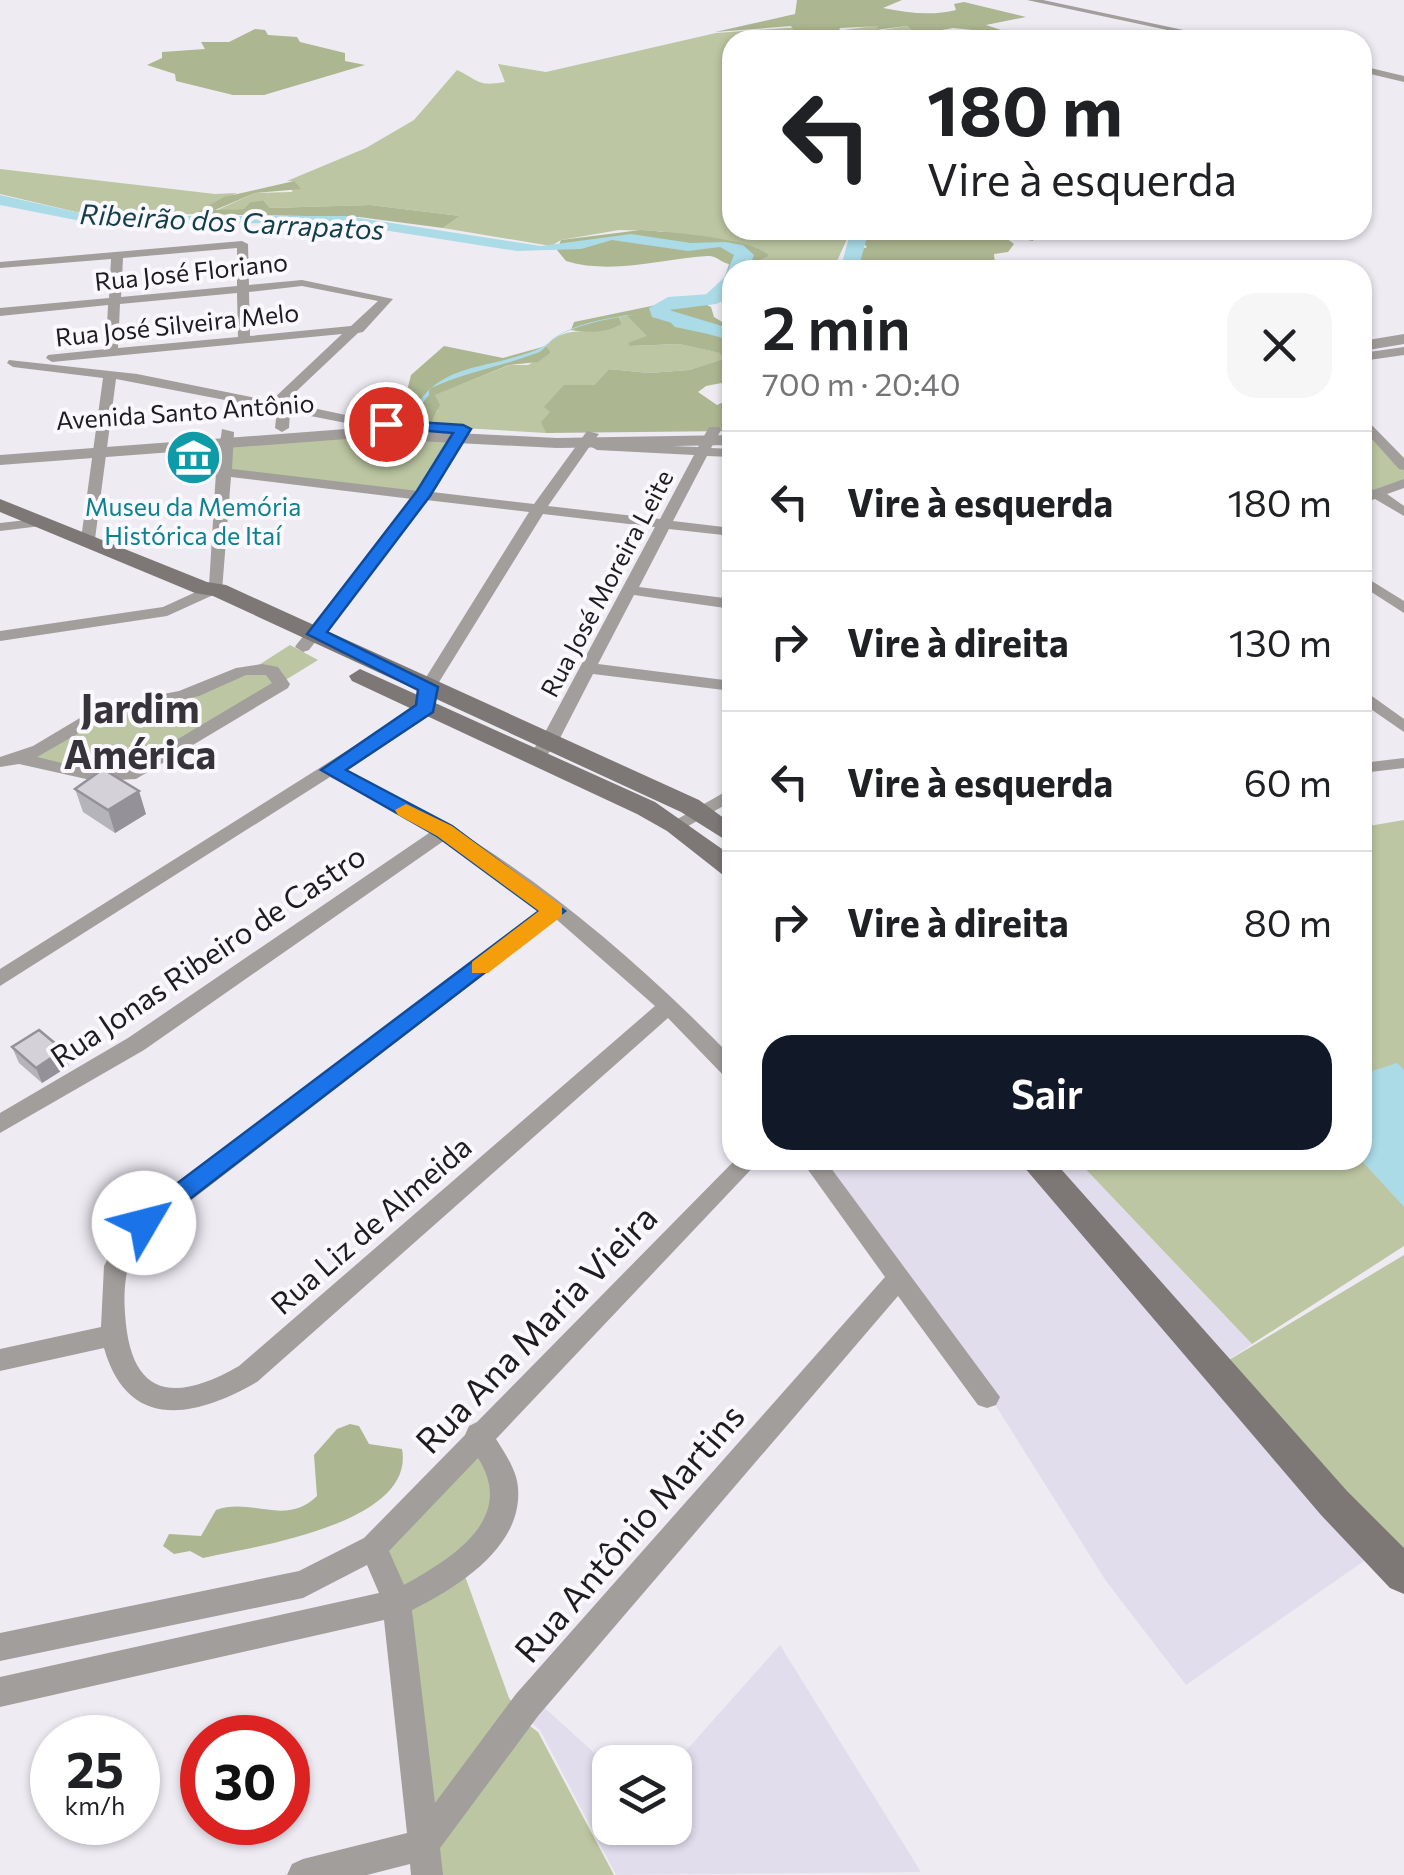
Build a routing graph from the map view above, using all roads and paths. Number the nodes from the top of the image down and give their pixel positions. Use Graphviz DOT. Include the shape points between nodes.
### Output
graph roads {
  1 [pos="1031,0"];
  2 [pos="1177,30"];
  3 [pos="1372,71"];
  4 [pos="1404,79"];
  5 [pos="118,255"];
  6 [pos="0,265"];
  7 [pos="242,289"];
  8 [pos="116,301"];
  9 [pos="0,312"];
  10 [pos="358,329"];
  11 [pos="1404,336"];
  12 [pos="244,338"];
  13 [pos="1372,338"];
  14 [pos="1372,344"];
  15 [pos="1404,351"];
  16 [pos="112,352"];
  17 [pos="1372,356"];
  18 [pos="6,363"];
  19 [pos="110,374"];
  20 [pos="277,402"];
  21 [pos="282,428"];
  22 [pos="359,428"];
  23 [pos="1372,430"];
  24 [pos="461,434"];
  25 [pos="227,437"];
  26 [pos="588,441"];
  27 [pos="712,443"];
  28 [pos="101,446"];
  29 [pos="0,450"];
  30 [pos="0,460"];
  31 [pos="1404,466"];
  32 [pos="223,472"];
  33 [pos="1404,483"];
  34 [pos="424,493"];
  35 [pos="1372,495"];
  36 [pos="1372,497"];
  37 [pos="0,506"];
  38 [pos="539,508"];
  39 [pos="1404,512"];
  40 [pos="44,522"];
  41 [pos="662,523"];
  42 [pos="0,528"];
  43 [pos="722,531"];
  44 [pos="88,540"];
  45 [pos="1372,586"];
  46 [pos="630,590"];
  47 [pos="207,591"];
  48 [pos="722,603"];
  49 [pos="174,604"];
  50 [pos="1404,608"];
  51 [pos="0,625"];
  52 [pos="0,636"];
  53 [pos="310,641"];
  54 [pos="589,668"];
  55 [pos="722,685"];
  56 [pos="427,697"];
  57 [pos="1372,702"];
  58 [pos="1404,728"];
  59 [pos="544,748"];
  60 [pos="22,760"];
  61 [pos="0,762"];
  62 [pos="1404,763"];
  63 [pos="1372,767"];
  64 [pos="332,770"];
  65 [pos="722,789"];
  66 [pos="722,800"];
  67 [pos="705,809"];
  68 [pos="676,825"];
  69 [pos="722,826"];
  70 [pos="445,831"];
  71 [pos="722,861"];
  72 [pos="554,911"];
  73 [pos="0,979"];
  74 [pos="670,1004"];
  75 [pos="722,1059"];
  76 [pos="0,1124"];
  77 [pos="739,1170"];
  78 [pos="820,1170"];
  79 [pos="1043,1170"];
  80 [pos="900,1277"];
  81 [pos="111,1336"];
  82 [pos="0,1360"];
  83 [pos="987,1397"];
  84 [pos="478,1434"];
  85 [pos="374,1547"];
  86 [pos="1404,1575"];
  87 [pos="397,1603"];
  88 [pos="0,1647"];
  89 [pos="0,1692"];
  90 [pos="425,1860"];
  91 [pos="303,1875"];
  1 -- 2 [label="street"];
  3 -- 4 [label="street"];
  5 -- 6 [label="street"];
  5 -- 7 [label="street" via="240,244"];
  5 -- 8 [label="street"];
  7 -- 8 [label="street, Rua José Floriano"];
  7 -- 10 [label="street, Rua José Floriano" via="310,283 385,297"];
  7 -- 12 [label="street"];
  8 -- 9 [label="street, Rua José Floriano"];
  8 -- 16 [label="street"];
  10 -- 12 [label="street, Rua José Silveira Melo"];
  10 -- 20 [label="street"];
  11 -- 13 [label="street"];
  11 -- 14 [label="street"];
  12 -- 16 [label="street, Rua José Silveira Melo"];
  15 -- 17 [label="street"];
  16 -- 18 [label="street, Rua José Silveira Melo"];
  18 -- 19 [label="street"];
  19 -- 20 [label="street"];
  19 -- 28 [label="street"];
  20 -- 21 [label="street" via="284,408"];
  20 -- 22 [label="street"];
  21 -- 22 [label="street, Avenida Santo Antônio"];
  21 -- 25 [label="street, Avenida Santo Antônio"];
  22 -- 24 [label="street, Avenida Santo Antônio"];
  22 -- 25 [label="street, Avenida Santo Antônio"];
  23 -- 31 [label="street"];
  24 -- 26 [label="street, Avenida Santo Antônio"];
  24 -- 34 [label="street"];
  25 -- 28 [label="street, Avenida Santo Antônio"];
  25 -- 32 [label="street"];
  26 -- 27 [label="street, Avenida Santo Antônio"];
  26 -- 38 [label="street"];
  27 -- 41 [label="street, Rua José Moreira Leite"];
  28 -- 29 [label="street, Avenida Santo Antônio"];
  28 -- 30 [label="street, Avenida Santo Antônio"];
  28 -- 44 [label="street"];
  32 -- 34 [label="street"];
  32 -- 47 [label="street"];
  33 -- 35 [label="street"];
  34 -- 38 [label="street"];
  34 -- 53 [label="street"];
  36 -- 39 [label="street"];
  37 -- 40 [label="main road"];
  38 -- 41 [label="street"];
  38 -- 56 [label="street"];
  40 -- 42 [label="street"];
  40 -- 44 [label="main road"];
  41 -- 43 [label="street"];
  41 -- 46 [label="street, Rua José Moreira Leite"];
  44 -- 47 [label="main road"];
  45 -- 50 [label="street"];
  46 -- 48 [label="street"];
  46 -- 54 [label="street, Rua José Moreira Leite"];
  47 -- 49 [label="street"];
  47 -- 53 [label="main road" via="219,609"];
  49 -- 51 [label="street"];
  49 -- 52 [label="street" via="167,611"];
  53 -- 56 [label="main road"];
  54 -- 55 [label="street"];
  54 -- 59 [label="street, Rua José Moreira Leite"];
  56 -- 59 [label="main road"];
  56 -- 64 [label="street"];
  57 -- 58 [label="street"];
  59 -- 67 [label="main road"];
  59 -- 68 [label="main road"];
  60 -- 60 [label="street" via="96,715 191,692 252,667 272,671 282,684 130,774 95,776"];
  60 -- 61 [label="street"];
  62 -- 63 [label="street"];
  64 -- 70 [label="street"];
  64 -- 73 [label="street"];
  65 -- 67 [label="street"];
  66 -- 67 [label="street"];
  67 -- 68 [label="street"];
  67 -- 69 [label="main road"];
  68 -- 71 [label="main road"];
  70 -- 72 [label="street"];
  70 -- 76 [label="street, Rua Jonas Ribeiro de Castro" via="136,1044"];
  72 -- 74 [label="street"];
  72 -- 81 [label="street" via="133,1232 116,1258"];
  74 -- 75 [label="street"];
  74 -- 81 [label="street, Rua Liz de Almeida" via="220,1392 191,1401 134,1386 121,1372"];
  77 -- 84 [label="street, Rua Ana Maria Vieira"];
  78 -- 80 [label="street"];
  79 -- 86 [label="main road"];
  80 -- 83 [label="street"];
  80 -- 90 [label="street, Rua Antônio Martins" via="527,1705"];
  81 -- 82 [label="street"];
  84 -- 85 [label="street, Rua Ana Maria Vieira"];
  84 -- 87 [label="street" via="506,1490 503,1511 471,1554"];
  85 -- 87 [label="street"];
  85 -- 88 [label="street" via="302,1584"];
  87 -- 89 [label="street"];
  87 -- 90 [label="street"];
  90 -- 91 [label="street"];
}
